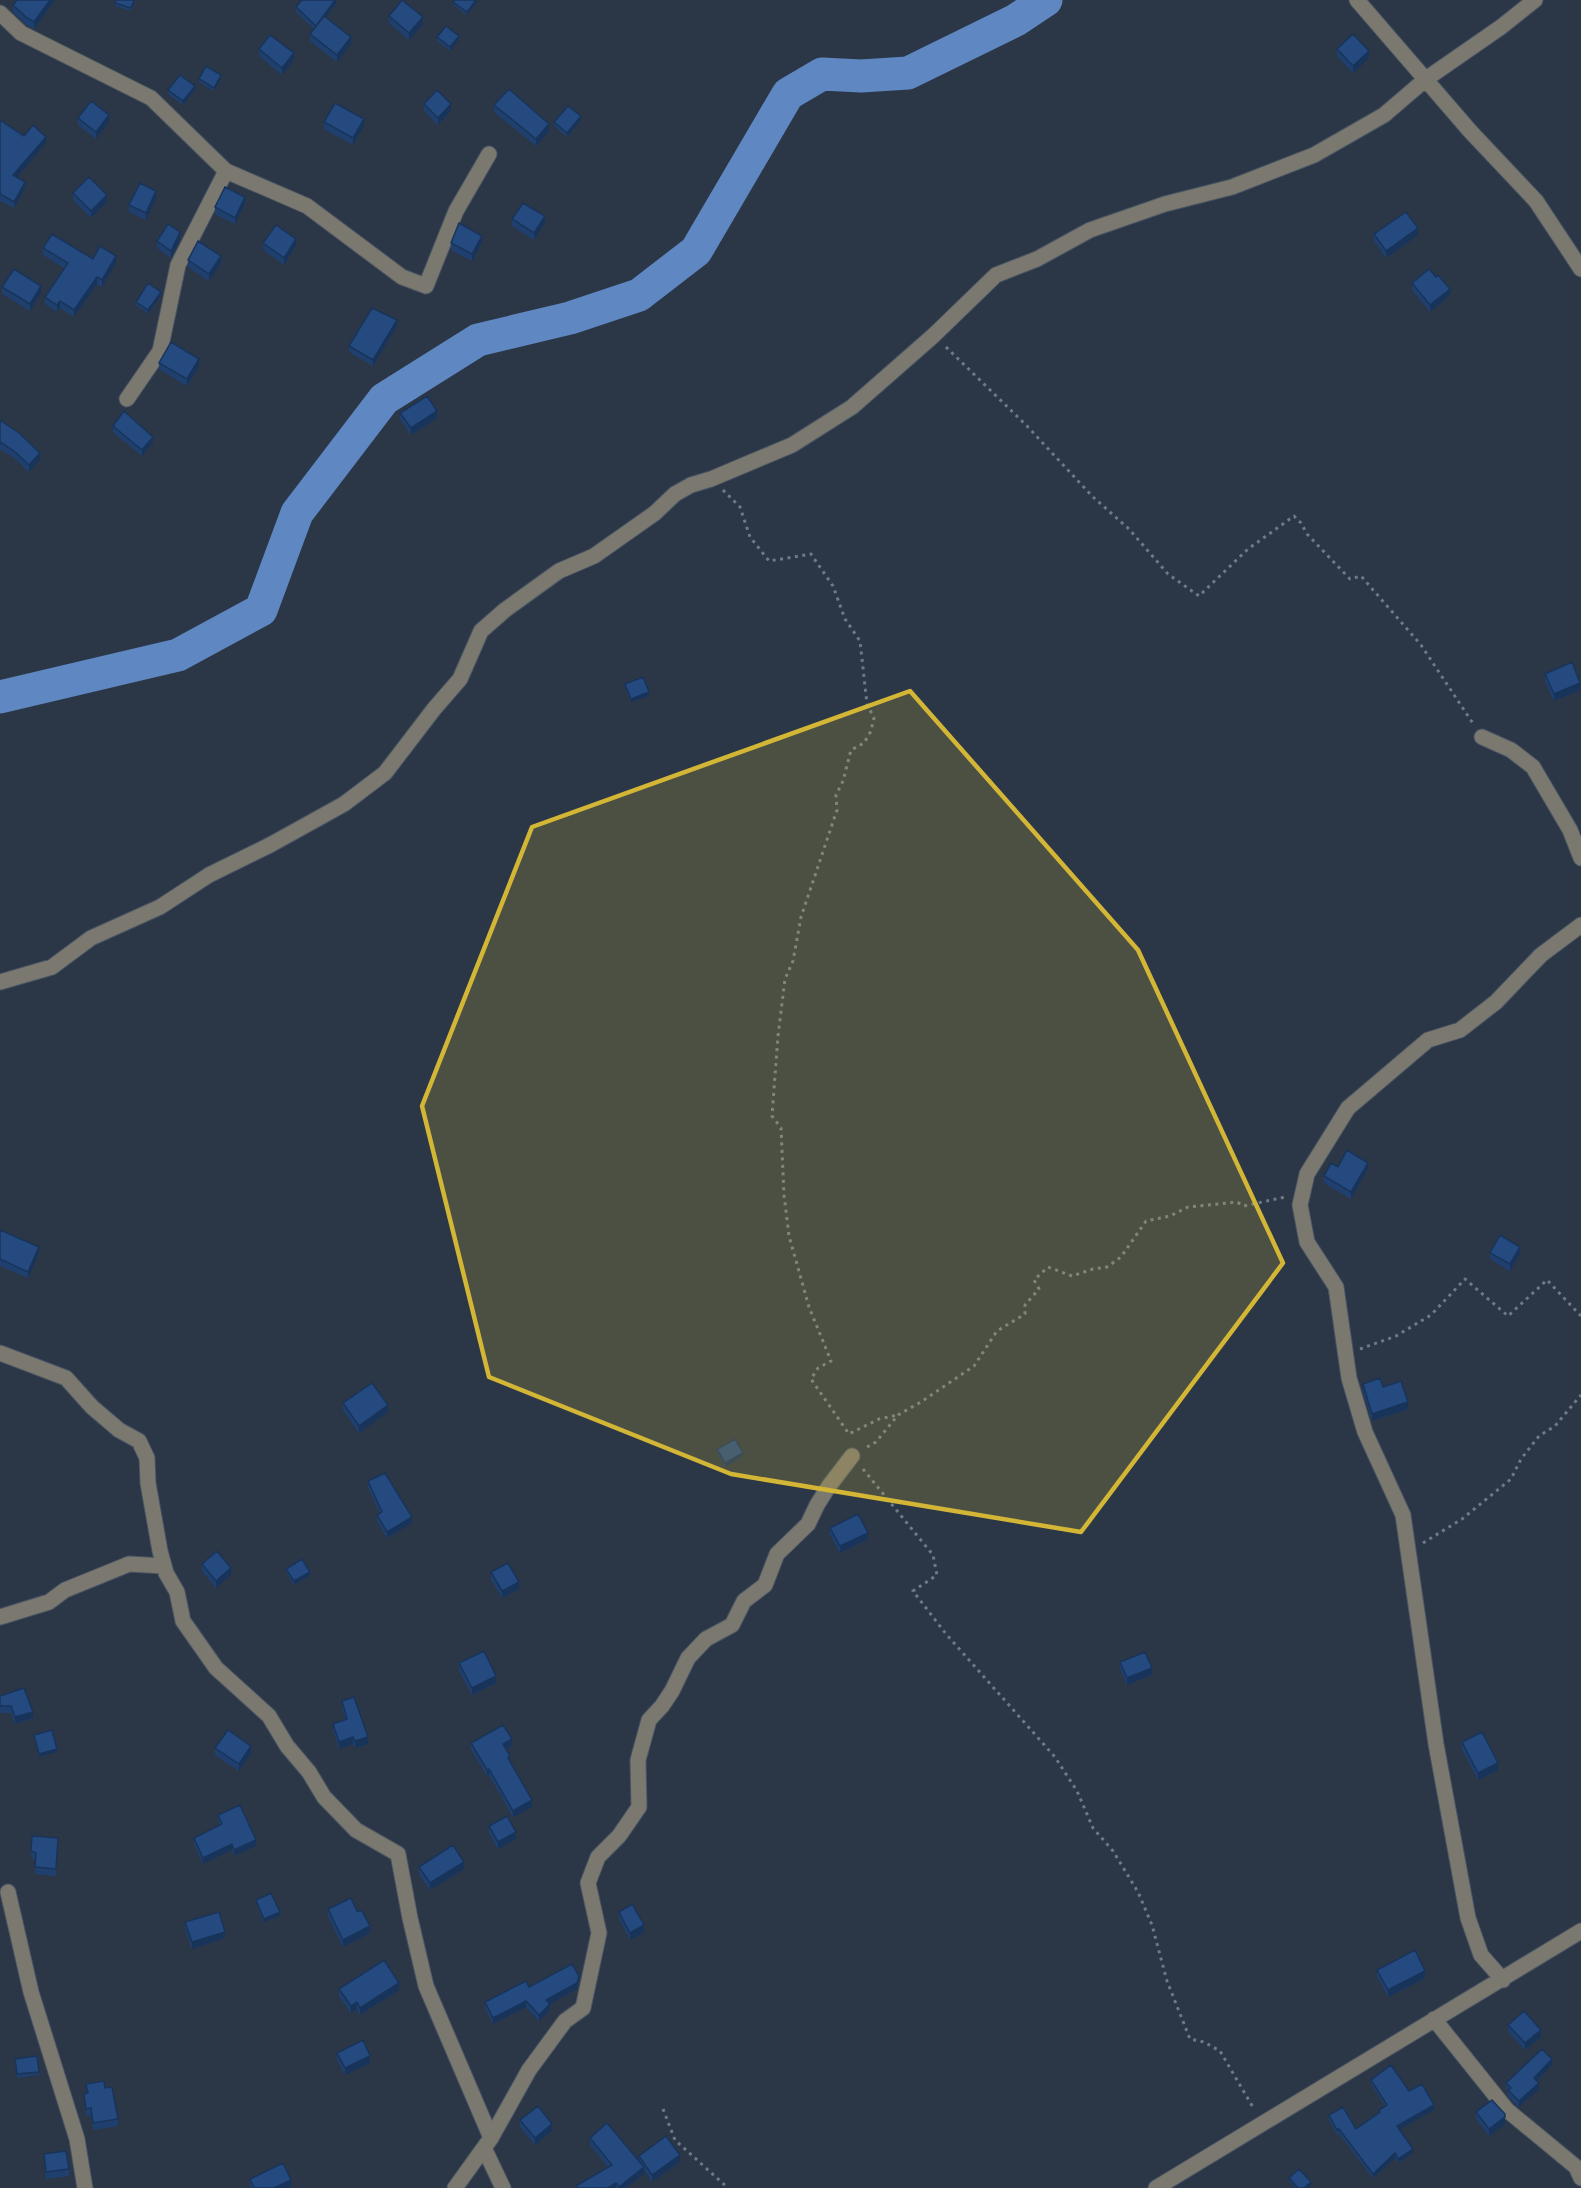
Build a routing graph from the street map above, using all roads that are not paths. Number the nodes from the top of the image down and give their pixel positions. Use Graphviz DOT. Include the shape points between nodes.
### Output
graph roads {
  1 [pos="1357,0"];
  2 [pos="1535,0"];
  3 [pos="0,13"];
  4 [pos="1426,79"];
  5 [pos="489,154"];
  6 [pos="226,171"];
  7 [pos="1581,269"];
  8 [pos="127,399"];
  9 [pos="1482,737"];
  10 [pos="1581,858"];
  11 [pos="1581,925"];
  12 [pos="0,982"];
  13 [pos="0,1353"];
  14 [pos="852,1456"];
  15 [pos="164,1566"];
  16 [pos="0,1617"];
  17 [pos="8,1892"];
  18 [pos="1581,1931"];
  19 [pos="1503,1980"];
  20 [pos="1434,2019"];
  21 [pos="487,2143"];
  22 [pos="1581,2178"];
  23 [pos="85,2188"];
  24 [pos="454,2188"];
  25 [pos="503,2188"];
  26 [pos="1156,2188"];
  1 -- 4 [label="street"];
  2 -- 4 [label="street"];
  3 -- 6 [label="street" via="21,33 151,98"];
  4 -- 7 [label="street" via="1536,201"];
  4 -- 12 [label="street" via="1384,115 1314,155 1232,187 1165,204 1090,230 1037,259 996,274 852,407 792,445 691,484 594,556 559,571 505,610 481,631 460,679 385,773 344,804 209,875 160,907 91,938 52,967"];
  5 -- 6 [label="street" via="456,211 426,286 402,277 307,206"];
  6 -- 8 [label="street" via="178,266 160,351"];
  9 -- 10 [label="street" via="1511,750 1533,767 1570,830"];
  11 -- 19 [label="street" via="1541,955 1496,1002 1460,1030 1428,1040 1348,1108 1307,1174 1300,1205 1307,1242 1336,1287 1348,1378 1365,1432 1403,1515 1468,1918 1481,1955"];
  13 -- 15 [label="street" via="66,1378 119,1430 140,1441 147,1458"];
  14 -- 21 [label="street" via="829,1486 808,1524 777,1554 765,1585 744,1600 732,1625 706,1639 688,1658 672,1691 649,1720 638,1760 639,1807 598,1857 588,1883 599,1933 583,2008 565,2021 529,2070"];
  15 -- 16 [label="street" via="129,1564 65,1590 49,1602"];
  15 -- 21 [label="street" via="177,1592 183,1621 216,1668 269,1716 324,1797 356,1830 398,1854 426,1986"];
  17 -- 23 [label="street" via="31,1992 77,2139"];
  18 -- 19 [label="street"];
  19 -- 20 [label="street"];
  20 -- 22 [label="street" via="1508,2109 1576,2167"];
  20 -- 26 [label="street"];
  21 -- 24 [label="street"];
  21 -- 25 [label="street"];
}
